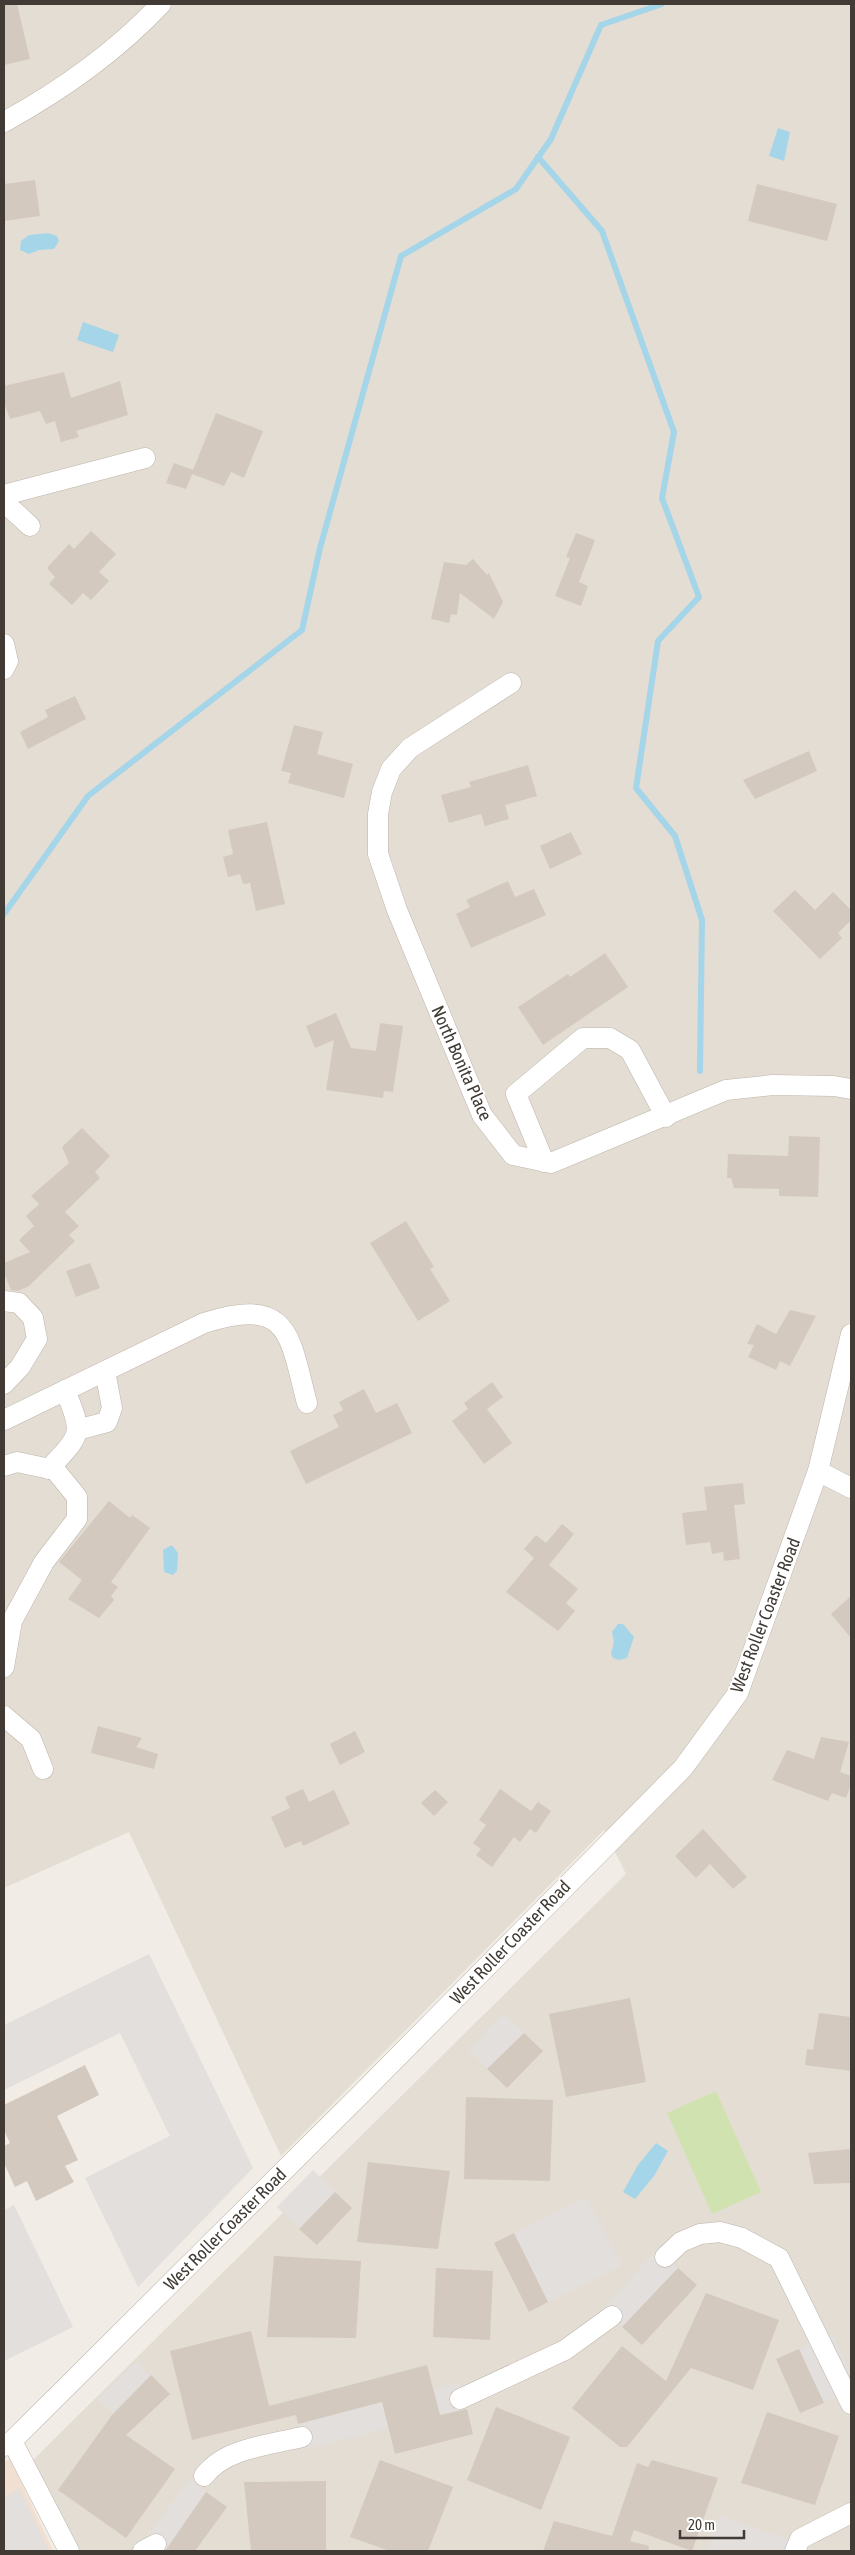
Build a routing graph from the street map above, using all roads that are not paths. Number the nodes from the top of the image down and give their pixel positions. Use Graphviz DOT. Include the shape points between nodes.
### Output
graph roads {
  1 [pos="161,4"];
  2 [pos="4,122"];
  3 [pos="145,458"];
  4 [pos="4,495"];
  5 [pos="4,502"];
  6 [pos="30,526"];
  7 [pos="4,644"];
  8 [pos="4,669"];
  9 [pos="511,683"];
  10 [pos="851,1089"];
  11 [pos="666,1117"];
  12 [pos="544,1162"];
  13 [pos="4,1301"];
  14 [pos="851,1334"];
  15 [pos="105,1371"];
  16 [pos="4,1384"];
  17 [pos="65,1390"];
  18 [pos="307,1403"];
  19 [pos="4,1420"];
  20 [pos="77,1430"];
  21 [pos="4,1466"];
  22 [pos="49,1469"];
  23 [pos="818,1471"];
  24 [pos="851,1488"];
  25 [pos="4,1667"];
  26 [pos="4,1716"];
  27 [pos="43,1769"];
  28 [pos="665,2257"];
  29 [pos="612,2316"];
  30 [pos="460,2399"];
  31 [pos="851,2404"];
  32 [pos="302,2437"];
  33 [pos="8,2444"];
  34 [pos="204,2476"];
  35 [pos="851,2513"];
  36 [pos="69,2551"];
  37 [pos="795,2551"];
  1 -- 2 [label="street" via="107,55 51,95"];
  3 -- 4 [label="street"];
  5 -- 6 [label="street"];
  7 -- 8 [label="street" via="8,661"];
  9 -- 12 [label="street, North Bonita Place" via="410,748 391,769 378,814 378,854 396,910 482,1115 513,1155"];
  10 -- 11 [label="street, North Bonita Place" via="774,1085 726,1090"];
  11 -- 12 [label="street, North Bonita Place" via="551,1164"];
  11 -- 12 [label="street" via="630,1050 610,1038 583,1038 516,1094"];
  13 -- 16 [label="street" via="19,1303 33,1318 37,1340 20,1367"];
  14 -- 23 [label="street, West Roller Coaster Road"];
  15 -- 17 [label="street"];
  15 -- 18 [label="street" via="204,1323 247,1314 269,1317 279,1323 291,1341"];
  15 -- 20 [label="street" via="112,1408 107,1422"];
  17 -- 19 [label="street"];
  17 -- 20 [label="street" via="78,1421"];
  20 -- 22 [label="street" via="75,1440"];
  21 -- 22 [label="street" via="17,1462"];
  22 -- 25 [label="street" via="55,1470 77,1497 77,1519 44,1562 12,1621"];
  23 -- 24 [label="street"];
  23 -- 33 [label="street, West Roller Coaster Road" via="738,1694 683,1768"];
  26 -- 27 [label="street" via="32,1739"];
  28 -- 31 [label="street" via="682,2242 700,2234 720,2232 742,2238 779,2258"];
  29 -- 30 [label="street" via="565,2350"];
  32 -- 34 [label="street" via="237,2453 212,2466"];
  33 -- 36 [label="street"];
  35 -- 37 [label="street" via="800,2539"];
}
